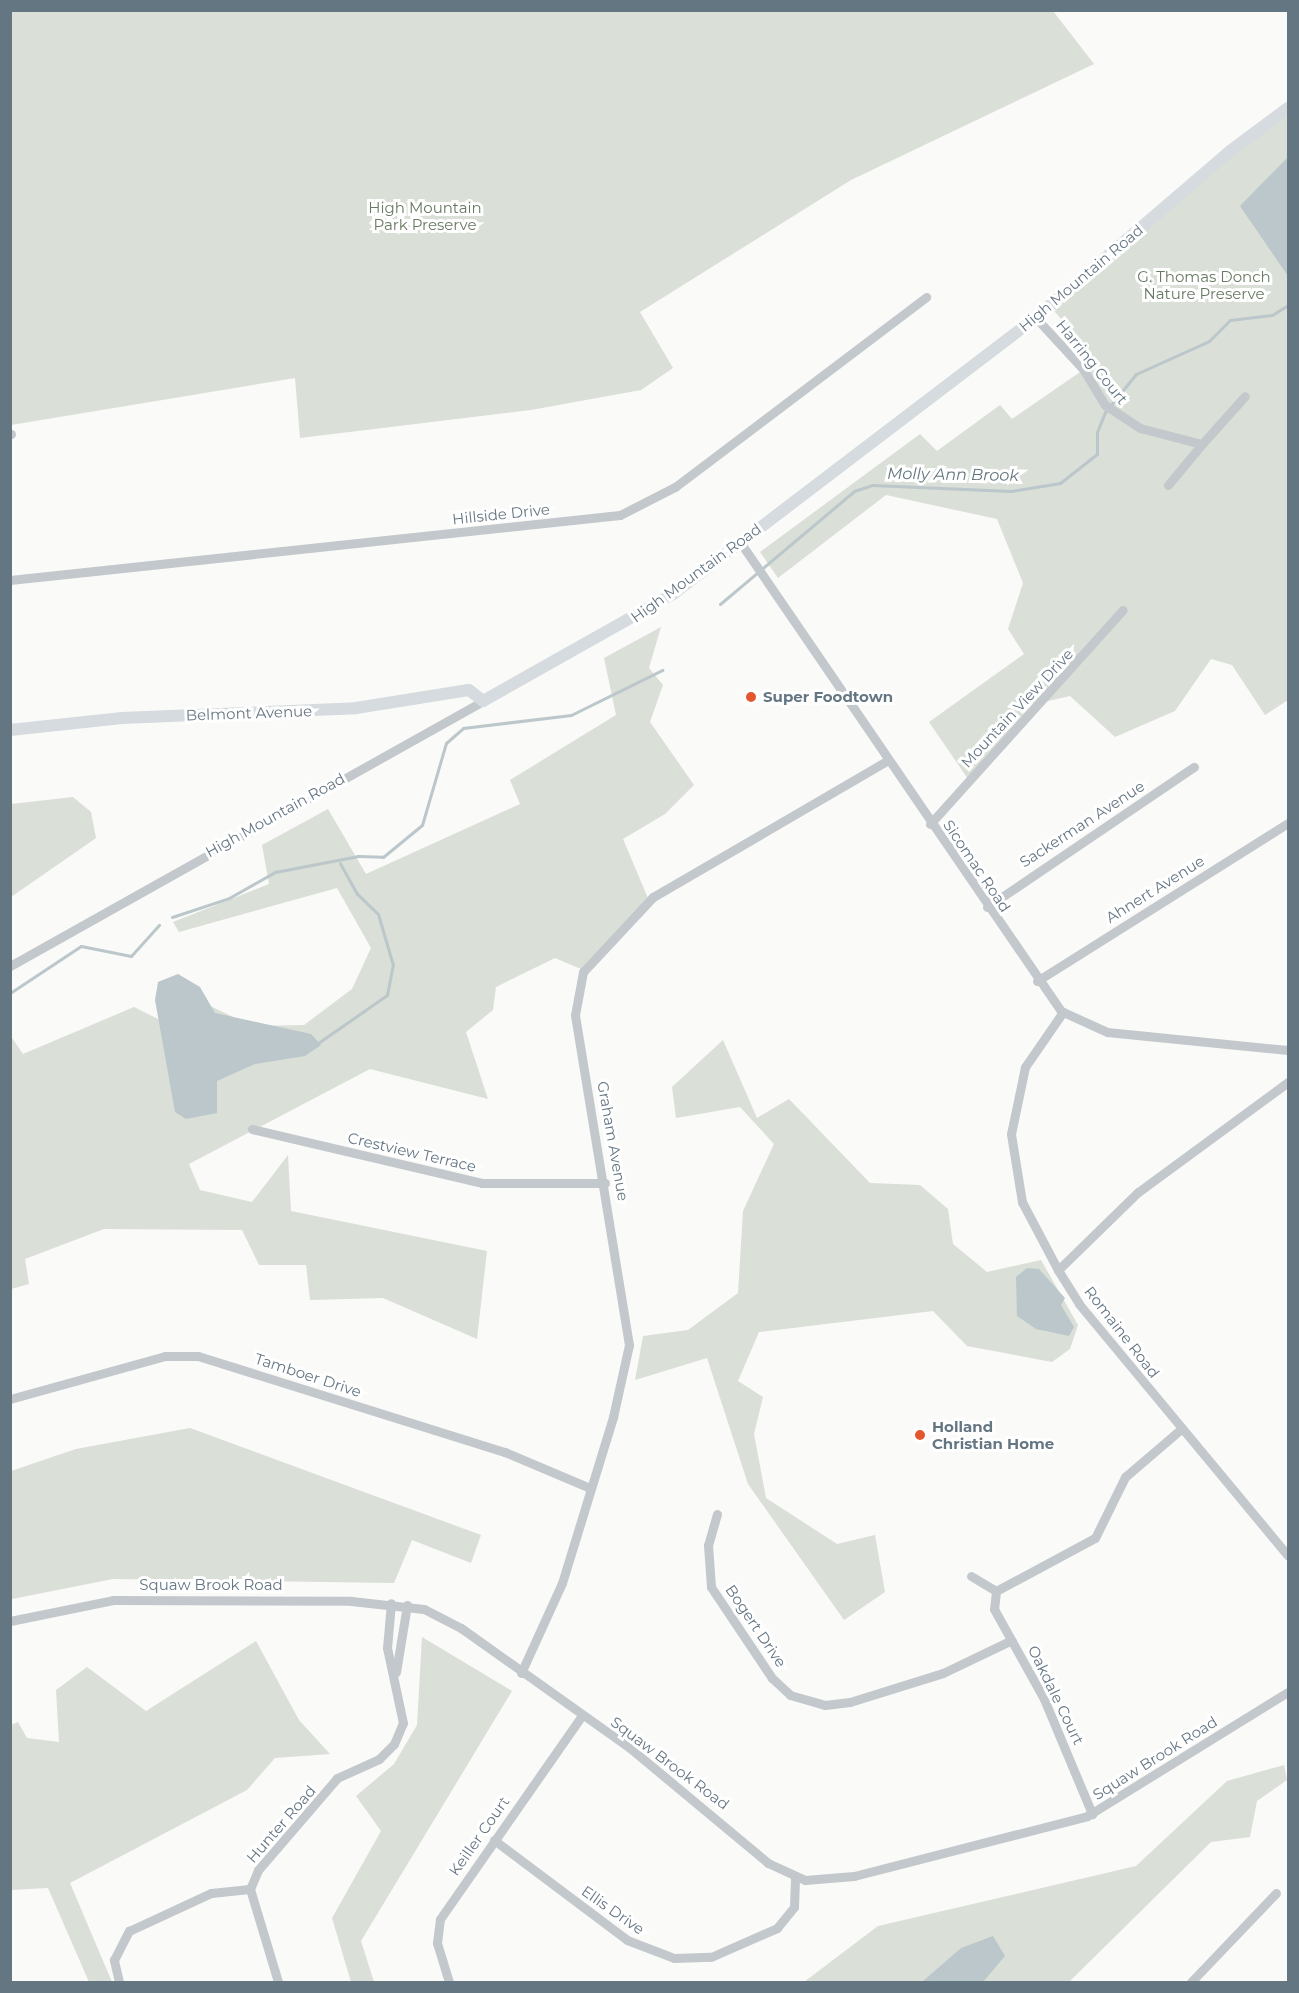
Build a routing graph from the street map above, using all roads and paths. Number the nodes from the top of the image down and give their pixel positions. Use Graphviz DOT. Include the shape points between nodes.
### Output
graph roads {
  1 [pos="1288,108"];
  2 [pos="926,297"];
  3 [pos="1036,318"];
  4 [pos="1245,396"];
  5 [pos="1202,444"];
  6 [pos="1168,485"];
  7 [pos="740,542"];
  8 [pos="10,580"];
  9 [pos="1123,610"];
  10 [pos="483,701"];
  11 [pos="10,730"];
  12 [pos="887,760"];
  13 [pos="1194,767"];
  14 [pos="1288,823"];
  15 [pos="930,824"];
  16 [pos="987,907"];
  17 [pos="10,966"];
  18 [pos="1037,981"];
  19 [pos="1064,1012"];
  20 [pos="1288,1050"];
  21 [pos="1288,1082"];
  22 [pos="252,1129"];
  23 [pos="605,1183"];
  24 [pos="1058,1270"];
  25 [pos="10,1399"];
  26 [pos="1181,1429"];
  27 [pos="590,1488"];
  28 [pos="717,1514"];
  29 [pos="1288,1556"];
  30 [pos="971,1576"];
  31 [pos="996,1591"];
  32 [pos="391,1603"];
  33 [pos="407,1605"];
  34 [pos="10,1621"];
  35 [pos="1012,1640"];
  36 [pos="396,1672"];
  37 [pos="521,1673"];
  38 [pos="1288,1692"];
  39 [pos="581,1717"];
  40 [pos="1092,1814"];
  41 [pos="494,1840"];
  42 [pos="795,1878"];
  43 [pos="250,1889"];
  44 [pos="1276,1893"];
  45 [pos="119,1983"];
  46 [pos="278,1983"];
  47 [pos="449,1983"];
  48 [pos="1191,1983"];
  1 -- 3 [label="main road, High Mountain Road" via="1230,151"];
  2 -- 8 [label="street, Hillside Drive" via="675,487 620,515"];
  3 -- 5 [label="street, Harring Court" via="1083,369 1108,408 1140,428"];
  3 -- 7 [label="main road, High Mountain Road"];
  4 -- 5 [label="street"];
  5 -- 6 [label="street"];
  7 -- 10 [label="main road, High Mountain Road" via="644,613"];
  7 -- 12 [label="street, Sicomac Road"];
  9 -- 15 [label="street, Mountain View Drive"];
  10 -- 11 [label="main road, Belmont Avenue" via="469,690 356,708 123,718"];
  10 -- 17 [label="street, High Mountain Road"];
  12 -- 15 [label="street, Sicomac Road"];
  12 -- 23 [label="street, Graham Avenue" via="696,867 653,897 588,963 576,991 575,1015"];
  13 -- 16 [label="street, Sackerman Avenue"];
  14 -- 18 [label="street, Ahnert Avenue"];
  15 -- 16 [label="street, Sicomac Road"];
  16 -- 18 [label="street, Sicomac Road"];
  18 -- 19 [label="street, Sicomac Road"];
  19 -- 20 [label="street, Sicomac Road" via="1107,1032"];
  19 -- 24 [label="street, Romaine Road" via="1025,1067 1011,1134 1022,1202"];
  21 -- 24 [label="street" via="1138,1192"];
  22 -- 23 [label="street, Crestview Terrace" via="482,1182"];
  23 -- 27 [label="street, Graham Avenue" via="629,1334 614,1417"];
  24 -- 26 [label="street, Romaine Road" via="1079,1304"];
  25 -- 27 [label="street, Tamboer Drive" via="186,1354 505,1452"];
  26 -- 29 [label="street, Romaine Road"];
  26 -- 31 [label="street" via="1125,1477 1095,1538"];
  27 -- 37 [label="street, Graham Avenue" via="554,1605"];
  28 -- 35 [label="street, Bogert Drive" via="708,1545 711,1587 772,1678 796,1698 832,1705 879,1694 944,1672"];
  30 -- 31 [label="street"];
  31 -- 35 [label="street, Oakdale Court" via="994,1609"];
  32 -- 33 [label="street, Squaw Brook Road"];
  32 -- 34 [label="street, Squaw Brook Road" via="113,1600"];
  32 -- 36 [label="street, Hunter Road" via="387,1648"];
  33 -- 36 [label="street, Hunter Road"];
  33 -- 37 [label="street, Squaw Brook Road" via="446,1618"];
  35 -- 40 [label="street, Oakdale Court" via="1044,1699"];
  36 -- 43 [label="street, Hunter Road" via="403,1723 394,1744 379,1759 338,1778 258,1870"];
  37 -- 39 [label="street, Squaw Brook Road"];
  38 -- 40 [label="street, Squaw Brook Road"];
  39 -- 41 [label="street, Keiller Court"];
  39 -- 42 [label="street, Squaw Brook Road" via="668,1776 768,1863"];
  40 -- 42 [label="street, Squaw Brook Road" via="854,1876"];
  41 -- 42 [label="street, Ellis Drive" via="627,1940 674,1958 711,1957 777,1928 794,1908"];
  41 -- 47 [label="street, Keiller Court" via="437,1926"];
  43 -- 45 [label="street" via="211,1893 129,1931 114,1960"];
  43 -- 46 [label="street"];
  44 -- 48 [label="street"];
}
